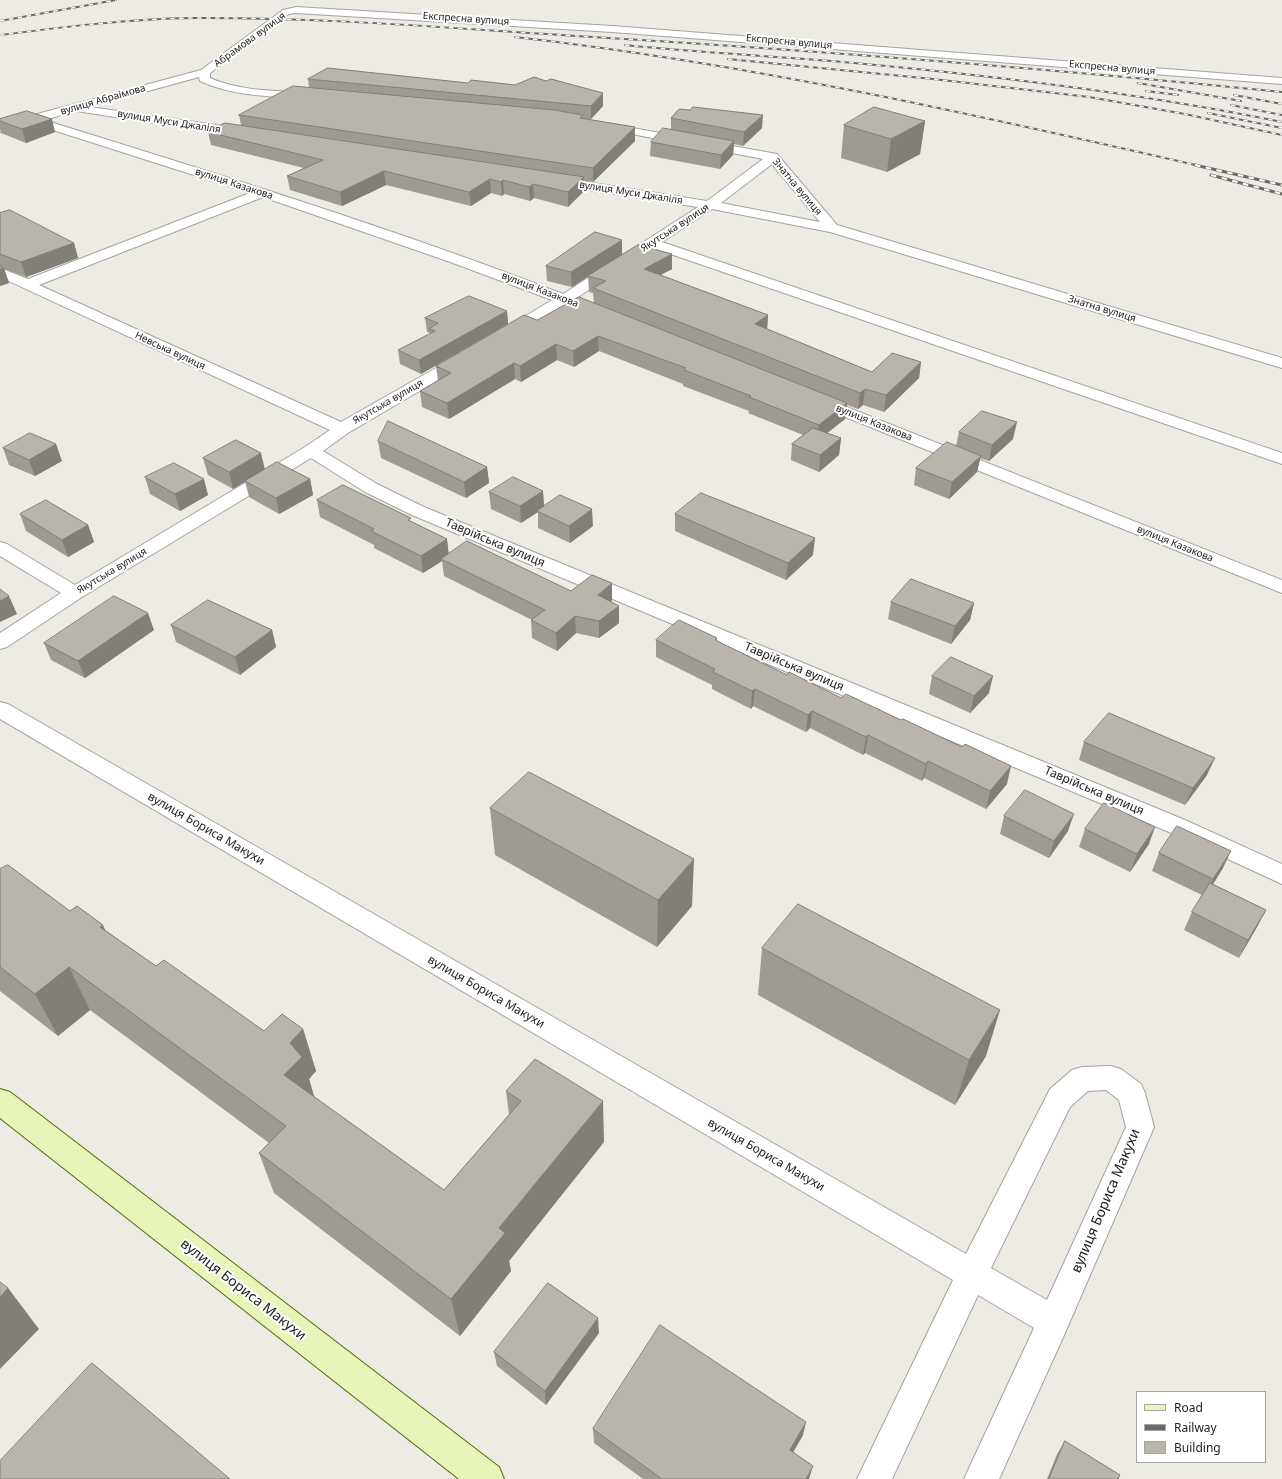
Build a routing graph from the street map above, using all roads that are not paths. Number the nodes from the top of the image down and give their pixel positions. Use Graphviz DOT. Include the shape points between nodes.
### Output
graph roads {
  1 [pos="296,10"];
  2 [pos="205,72"];
  3 [pos="1282,81"];
  4 [pos="322,97"];
  5 [pos="74,108"];
  6 [pos="33,120"];
  7 [pos="596,125"];
  8 [pos="0,128"];
  9 [pos="254,135"];
  10 [pos="773,157"];
  11 [pos="545,180"];
  12 [pos="262,193"];
  13 [pos="710,205"];
  14 [pos="832,228"];
  15 [pos="652,243"];
  16 [pos="0,272"];
  17 [pos="26,285"];
  18 [pos="565,299"];
  19 [pos="609,317"];
  20 [pos="1282,363"];
  21 [pos="809,397"];
  22 [pos="342,429"];
  23 [pos="311,451"];
  24 [pos="1282,459"];
  25 [pos="0,548"];
  26 [pos="1282,587"];
  27 [pos="75,593"];
  28 [pos="0,642"];
  29 [pos="0,709"];
  30 [pos="1282,875"];
  31 [pos="0,1101"];
  32 [pos="972,1275"];
  33 [pos="1054,1322"];
  34 [pos="487,1479"];
  35 [pos="874,1479"];
  36 [pos="981,1479"];
  1 -- 2 [label="street, Абрамова вулиця" via="286,12"];
  1 -- 3 [label="street, Експресна вулиця" via="619,29"];
  2 -- 4 [label="street" via="204,79 236,89"];
  2 -- 5 [label="street, вулиця Абраімова"];
  5 -- 6 [label="street, вулиця Абраімова"];
  5 -- 9 [label="street, вулиця Муси Джаліля"];
  6 -- 8 [label="street, вулиця Абраімова"];
  6 -- 12 [label="street, вулиця Казакова"];
  7 -- 10 [label="street, Знатна вулиця"];
  10 -- 13 [label="street, Якутська вулиця"];
  10 -- 14 [label="street, Знатна вулиця"];
  11 -- 13 [label="street, вулиця Муси Джаліля"];
  12 -- 17 [label="street"];
  12 -- 18 [label="street, вулиця Казакова"];
  13 -- 14 [label="street, вулиця Муси Джаліля"];
  13 -- 15 [label="street, Якутська вулиця"];
  14 -- 20 [label="street, Знатна вулиця"];
  15 -- 18 [label="street, Якутська вулиця"];
  15 -- 24 [label="street"];
  16 -- 17 [label="street, Невська вулиця"];
  17 -- 22 [label="street, Невська вулиця"];
  18 -- 19 [label="street, вулиця Казакова"];
  18 -- 22 [label="street, Якутська вулиця"];
  21 -- 26 [label="street, вулиця Казакова"];
  22 -- 23 [label="street, Якутська вулиця"];
  23 -- 27 [label="street, Якутська вулиця"];
  23 -- 30 [label="street, Таврійська вулиця" via="371,488 418,511 1177,826"];
  25 -- 27 [label="street"];
  27 -- 28 [label="street, Якутська вулиця"];
  29 -- 32 [label="street, вулиця Бориса Макухи"];
  31 -- 34 [label="main road, вулиця Бориса Макухи"];
  32 -- 33 [label="street, вулиця Бориса Макухи"];
  32 -- 33 [label="street, вулиця Бориса Макухи" via="1060,1098 1082,1079 1110,1078 1131,1093 1140,1126"];
  32 -- 35 [label="street, вулиця Бориса Макухи"];
  33 -- 36 [label="street, вулиця Бориса Макухи"];
}
